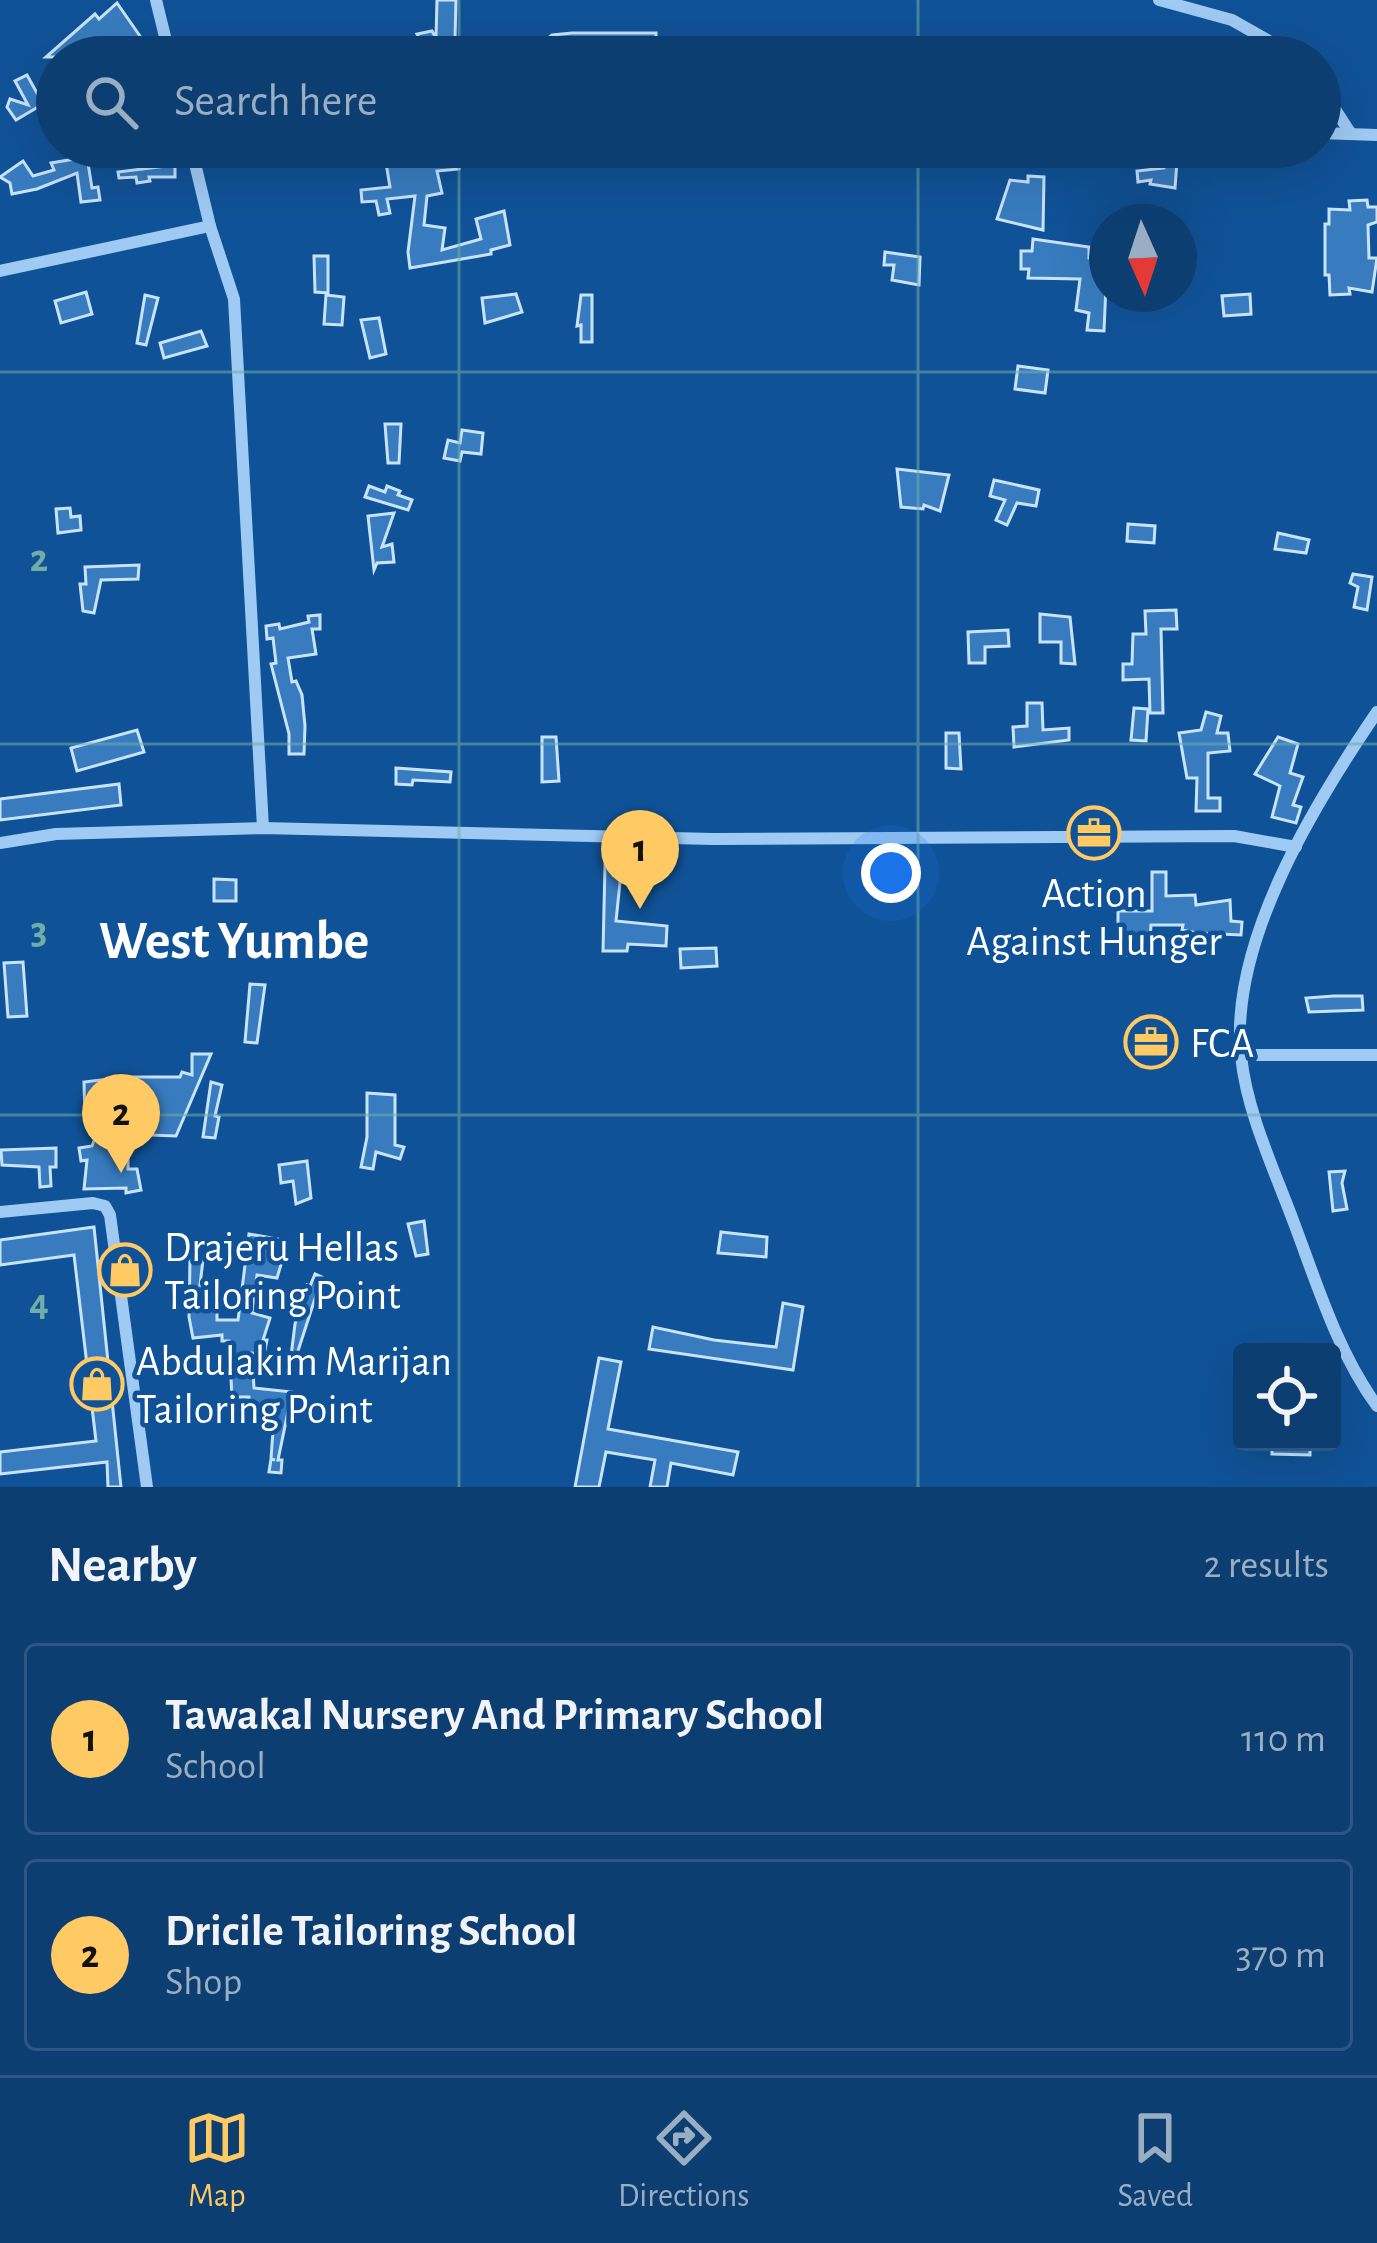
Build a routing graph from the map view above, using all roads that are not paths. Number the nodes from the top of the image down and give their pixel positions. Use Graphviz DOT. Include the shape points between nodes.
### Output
graph roads {
  1 [pos="157,0"];
  2 [pos="1159,0"];
  3 [pos="1235,0"];
  4 [pos="1226,18"];
  5 [pos="165,36"];
  6 [pos="1259,36"];
  7 [pos="1341,119"];
  8 [pos="1341,134"];
  9 [pos="1351,134"];
  10 [pos="1377,135"];
  11 [pos="196,168"];
  12 [pos="210,226"];
  13 [pos="0,271"];
  14 [pos="1377,712"];
  15 [pos="263,828"];
  16 [pos="0,843"];
  17 [pos="1296,847"];
  18 [pos="1241,1055"];
  19 [pos="1377,1055"];
  20 [pos="0,1212"];
  21 [pos="1377,1406"];
  22 [pos="147,1487"];
  1 -- 5 [label="street"];
  2 -- 4 [label="street"];
  3 -- 4 [label="street"];
  4 -- 6 [label="street"];
  7 -- 9 [label="street"];
  8 -- 9 [label="street"];
  9 -- 10 [label="street"];
  11 -- 12 [label="street"];
  12 -- 13 [label="street"];
  12 -- 15 [label="street" via="234,299"];
  14 -- 17 [label="street"];
  15 -- 16 [label="street"];
  15 -- 17 [label="street" via="712,838 1234,836"];
  17 -- 18 [label="street" via="1253,941"];
  18 -- 19 [label="street"];
  18 -- 21 [label="street" via="1299,1237"];
  20 -- 22 [label="street" via="106,1206"];
}
